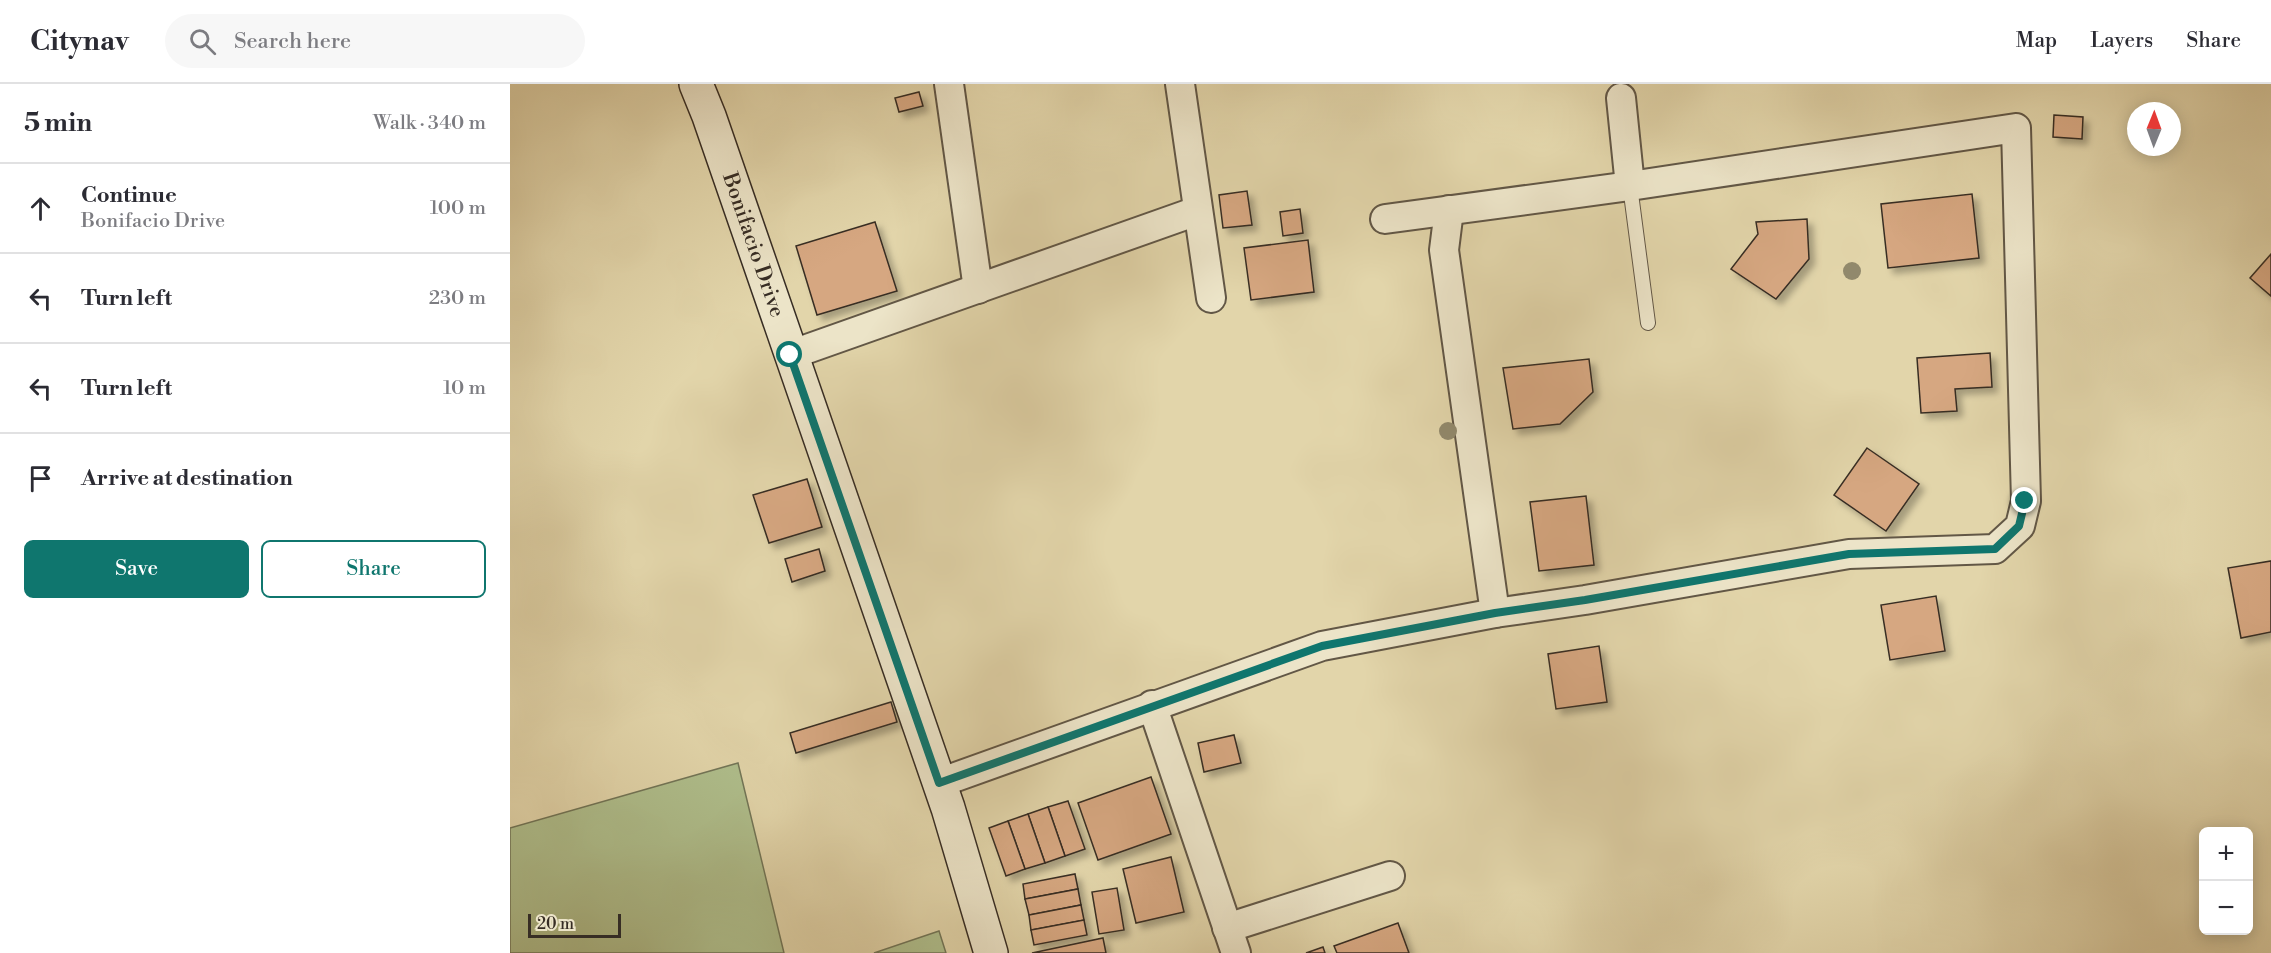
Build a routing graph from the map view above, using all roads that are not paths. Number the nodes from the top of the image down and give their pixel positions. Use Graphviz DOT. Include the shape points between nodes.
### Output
graph roads {
  1 [pos="696,84"];
  2 [pos="949,84"];
  3 [pos="1180,84"];
  4 [pos="1621,98"];
  5 [pos="1630,186"];
  6 [pos="1449,210"];
  7 [pos="1197,211"];
  8 [pos="1385,219"];
  9 [pos="978,289"];
  10 [pos="1211,298"];
  11 [pos="1648,323"];
  12 [pos="790,355"];
  13 [pos="1495,613"];
  14 [pos="1152,705"];
  15 [pos="939,783"];
  16 [pos="1390,876"];
  17 [pos="1232,940"];
  18 [pos="991,953"];
  1 -- 12 [label="street, Bonifacio Drive"];
  2 -- 9 [label="street"];
  3 -- 7 [label="street"];
  4 -- 5 [label="street"];
  5 -- 6 [label="street"];
  5 -- 11 [label="lane"];
  5 -- 13 [label="street" via="2016,128 2025,501 2019,526 1995,549 1849,554"];
  6 -- 8 [label="street"];
  6 -- 13 [label="street" via="1444,250"];
  7 -- 9 [label="street"];
  7 -- 10 [label="street"];
  9 -- 12 [label="street"];
  12 -- 15 [label="street, Bonifacio Drive"];
  13 -- 14 [label="street" via="1322,646"];
  14 -- 15 [label="street"];
  14 -- 17 [label="street"];
  15 -- 18 [label="street, Bonifacio Drive"];
  16 -- 17 [label="street"];
}
